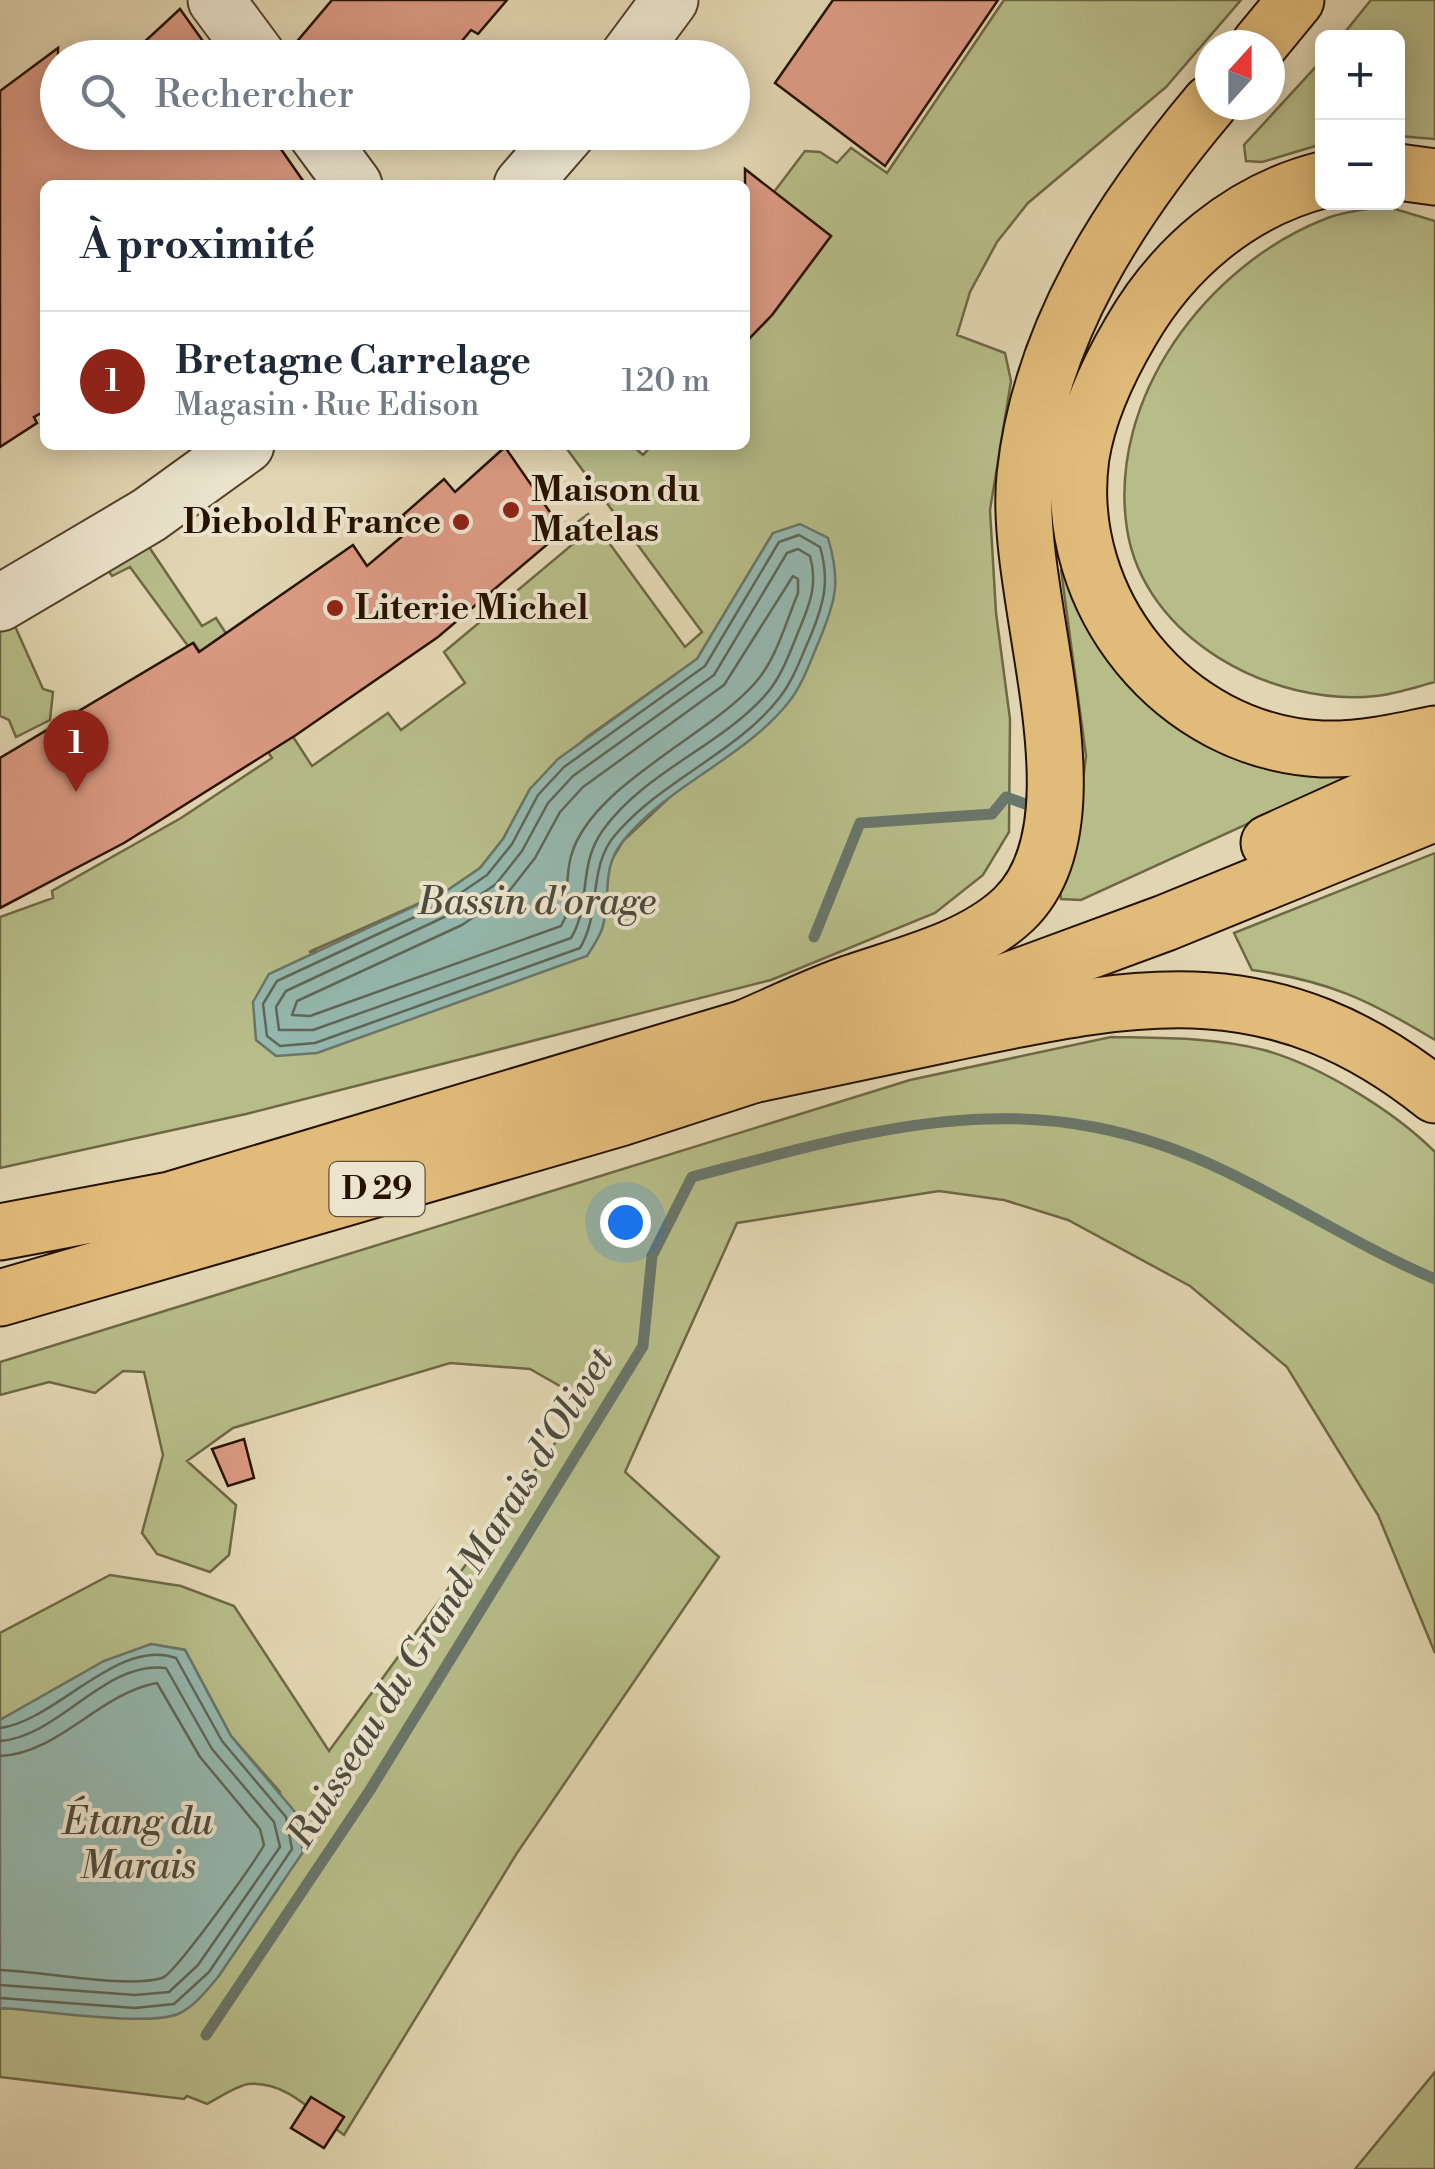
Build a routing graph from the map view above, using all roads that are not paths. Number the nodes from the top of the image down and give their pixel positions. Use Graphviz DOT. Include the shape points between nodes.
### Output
graph roads {
  1 [pos="216,0"];
  2 [pos="670,0"];
  3 [pos="1296,0"];
  4 [pos="1271,30"];
  5 [pos="246,40"];
  6 [pos="641,40"];
  7 [pos="1196,120"];
  8 [pos="328,150"];
  9 [pos="552,150"];
  10 [pos="1405,173"];
  11 [pos="1435,177"];
  12 [pos="350,180"];
  13 [pos="526,180"];
  14 [pos="1315,183"];
  15 [pos="239,450"];
  16 [pos="0,603"];
  17 [pos="1435,734"];
  18 [pos="1435,768"];
  19 [pos="1435,813"];
  20 [pos="749,1052"];
  21 [pos="1435,1095"];
  22 [pos="0,1232"];
  23 [pos="0,1298"];
  1 -- 5 [label="street"];
  2 -- 6 [label="street"];
  3 -- 4 [label="main road"];
  7 -- 20 [label="main road" via="1146,181 1104,248 1068,316 1036,418 1023,539 1056,769 1048,858 1034,886 991,926"];
  8 -- 12 [label="street"];
  9 -- 13 [label="street"];
  10 -- 11 [label="main road"];
  14 -- 17 [label="main road" via="1273,198 1206,238 1143,310 1094,404 1082,456 1084,545 1133,650 1204,713 1246,732 1319,748 1357,749"];
  15 -- 16 [label="street" via="136,523"];
  18 -- 20 [label="main road, D 29" via="1145,899 847,1007"];
  19 -- 20 [label="main road, D 29" via="1166,924"];
  20 -- 21 [label="main road" via="1172,996 1251,1005 1320,1026 1402,1069"];
  20 -- 22 [label="main road, D 29" via="170,1200"];
  20 -- 23 [label="main road, D 29" via="620,1118"];
}
